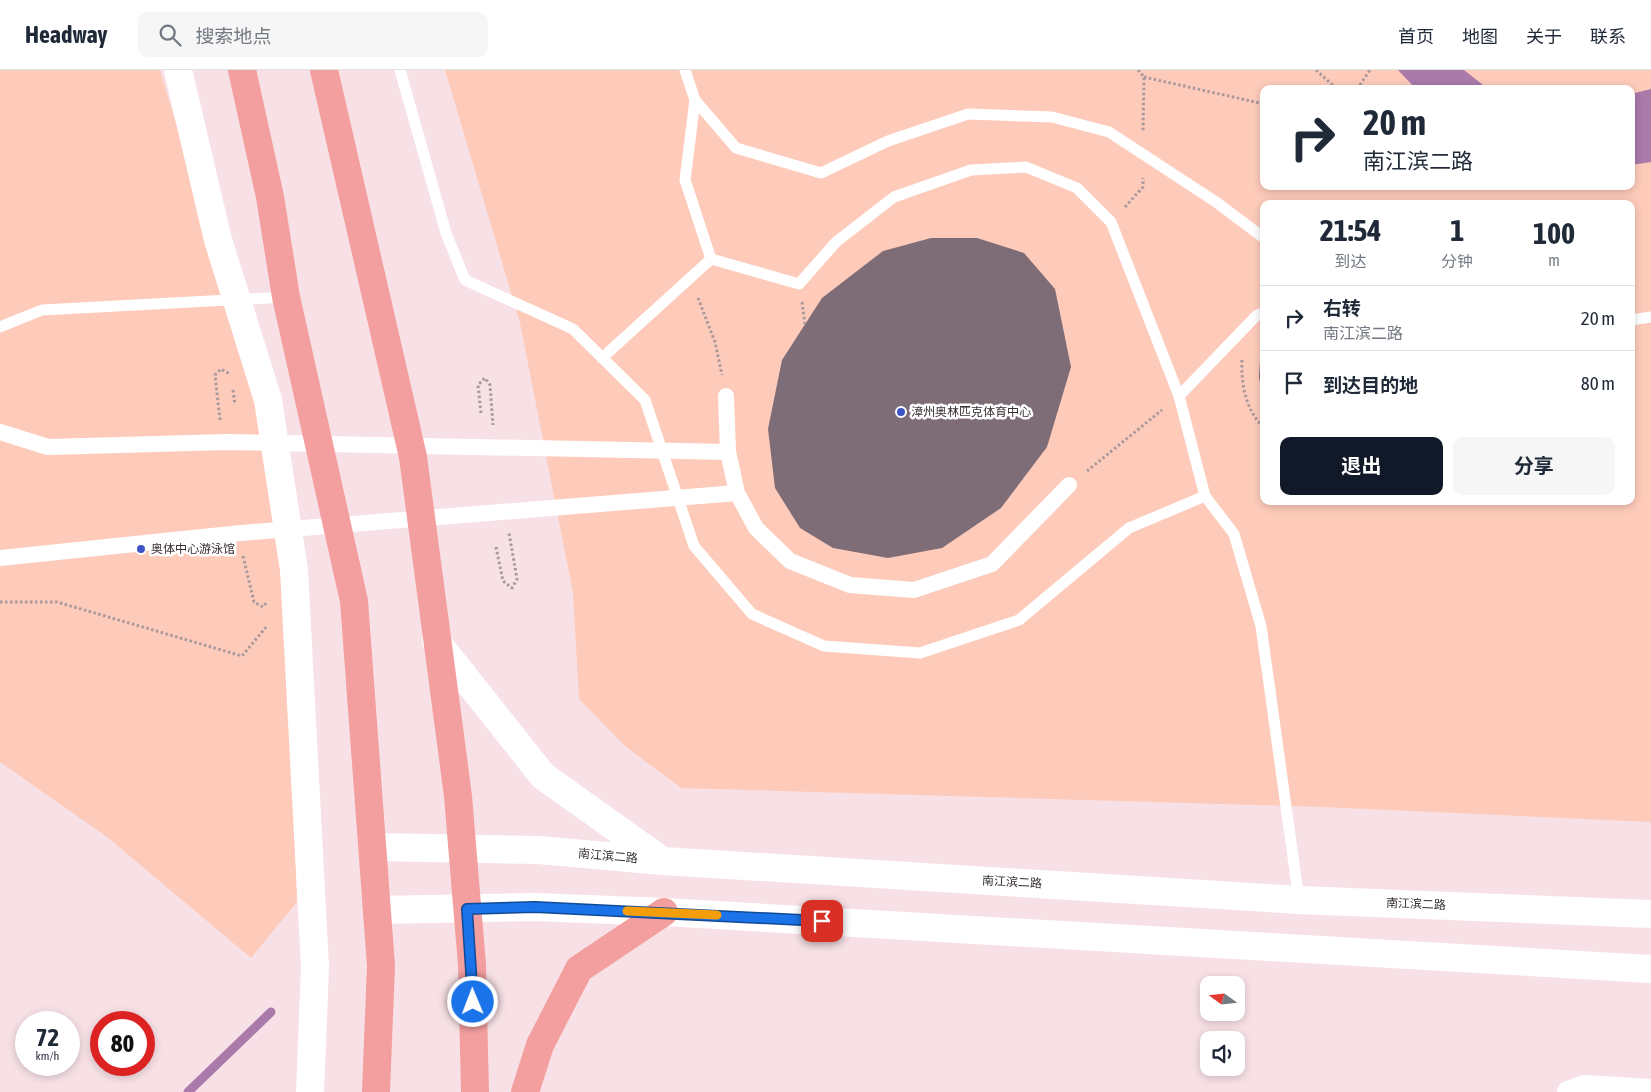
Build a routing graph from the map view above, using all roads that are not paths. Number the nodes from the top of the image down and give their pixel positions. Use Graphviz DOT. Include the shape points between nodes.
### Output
graph roads {
  1 [pos="178,70"];
  2 [pos="242,70"];
  3 [pos="324,70"];
  4 [pos="400,70"];
  5 [pos="685,70"];
  6 [pos="695,100"];
  7 [pos="1260,235"];
  8 [pos="711,259"];
  9 [pos="286,298"];
  10 [pos="238,300"];
  11 [pos="1260,314"];
  12 [pos="1651,317"];
  13 [pos="1635,319"];
  14 [pos="0,327"];
  15 [pos="602,358"];
  16 [pos="726,396"];
  17 [pos="1179,396"];
  18 [pos="0,432"];
  19 [pos="728,452"];
  20 [pos="1069,485"];
  21 [pos="736,493"];
  22 [pos="1205,496"];
  23 [pos="0,558"];
  24 [pos="436,641"];
  25 [pos="373,847"];
  26 [pos="462,849"];
  27 [pos="663,861"];
  28 [pos="1299,900"];
  29 [pos="467,909"];
  30 [pos="377,910"];
  31 [pos="664,912"];
  32 [pos="1651,914"];
  33 [pos="1651,969"];
  34 [pos="540,1045"];
  35 [pos="1651,1090"];
  36 [pos="310,1092"];
  37 [pos="376,1092"];
  38 [pos="475,1092"];
  39 [pos="525,1092"];
  40 [pos="540,1092"];
  41 [pos="1568,1092"];
  1 -- 10 [label="street" via="218,240"];
  2 -- 9 [label="highway" via="270,197"];
  3 -- 24 [label="highway" via="413,457"];
  4 -- 15 [label="lane" via="446,233 465,280 573,329"];
  5 -- 6 [label="lane"];
  6 -- 7 [label="lane" via="736,148 821,172 888,141 968,114 1052,117 1109,132"];
  6 -- 8 [label="lane" via="685,180"];
  8 -- 15 [label="lane"];
  8 -- 17 [label="lane" via="799,284 836,242 894,197 971,170 1026,167 1077,188 1111,222"];
  9 -- 10 [label="lane"];
  9 -- 25 [label="highway" via="354,601"];
  10 -- 14 [label="lane" via="42,310"];
  10 -- 36 [label="street" via="268,400 294,570 315,967"];
  11 -- 17 [label="lane"];
  12 -- 13 [label="lane"];
  15 -- 22 [label="lane" via="645,400 694,546 752,614 824,646 920,653 1019,620 1129,528"];
  16 -- 19 [label="street"];
  17 -- 22 [label="lane"];
  18 -- 19 [label="street" via="48,447 227,442"];
  19 -- 21 [label="street"];
  20 -- 21 [label="street" via="992,564 914,590 850,585 790,561 756,528"];
  21 -- 23 [label="street" via="241,533"];
  22 -- 28 [label="lane" via="1234,534 1261,626"];
  24 -- 26 [label="highway" via="458,796"];
  24 -- 27 [label="street" via="543,776"];
  25 -- 26 [label="street, 南江滨二路"];
  25 -- 30 [label="highway"];
  26 -- 27 [label="street, 南江滨二路" via="540,850"];
  26 -- 29 [label="highway"];
  27 -- 28 [label="street, 南江滨二路"];
  28 -- 32 [label="street, 南江滨二路"];
  29 -- 30 [label="street"];
  29 -- 31 [label="street" via="535,907"];
  29 -- 38 [label="highway" via="472,965"];
  30 -- 37 [label="highway" via="381,966"];
  31 -- 33 [label="street"];
  31 -- 34 [label="highway" via="578,969"];
  34 -- 39 [label="highway"];
  34 -- 40 [label="street"];
  35 -- 41 [label="street" via="1584,1086"];
}
